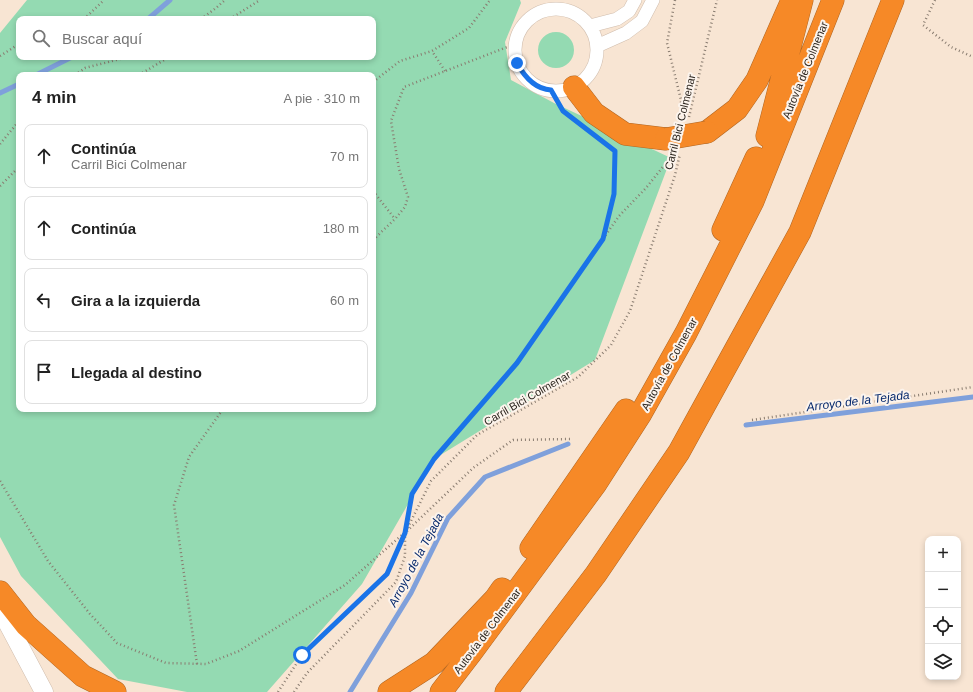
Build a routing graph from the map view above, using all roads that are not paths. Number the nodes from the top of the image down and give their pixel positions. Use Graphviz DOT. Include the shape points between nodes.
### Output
graph roads {
  1 [pos="635,0"];
  2 [pos="653,0"];
  3 [pos="792,0"];
  4 [pos="802,0"];
  5 [pos="833,0"];
  6 [pos="893,0"];
  7 [pos="539,5"];
  8 [pos="590,26"];
  9 [pos="597,46"];
  10 [pos="574,87"];
  11 [pos="768,129"];
  12 [pos="753,201"];
  13 [pos="0,592"];
  14 [pos="0,609"];
  15 [pos="44,692"];
  16 [pos="115,692"];
  17 [pos="389,692"];
  18 [pos="441,692"];
  19 [pos="506,692"];
  1 -- 8 [label="street" via="629,11 617,19"];
  2 -- 9 [label="street" via="642,21 626,33"];
  3 -- 10 [label="highway, bridge" via="757,80 737,109 707,132 674,148 625,134 594,114"];
  4 -- 11 [label="highway"];
  5 -- 12 [label="highway, Autovía de Colmenar"];
  6 -- 19 [label="highway" via="800,232 679,452 596,574"];
  7 -- 8 [label="street" via="549,9 572,11"];
  7 -- 10 [label="street" via="517,35 514,49 517,63 523,75 533,84 546,90 560,91"];
  8 -- 9 [label="street"];
  9 -- 10 [label="street" via="593,68 585,79"];
  11 -- 12 [label="highway"];
  11 -- 17 [label="highway" via="712,255 638,394 495,599 434,663"];
  12 -- 18 [label="highway, Autovía de Colmenar" via="686,333 640,415 590,491"];
  13 -- 16 [label="highway" via="26,625 83,676"];
  14 -- 15 [label="main road"];
}
